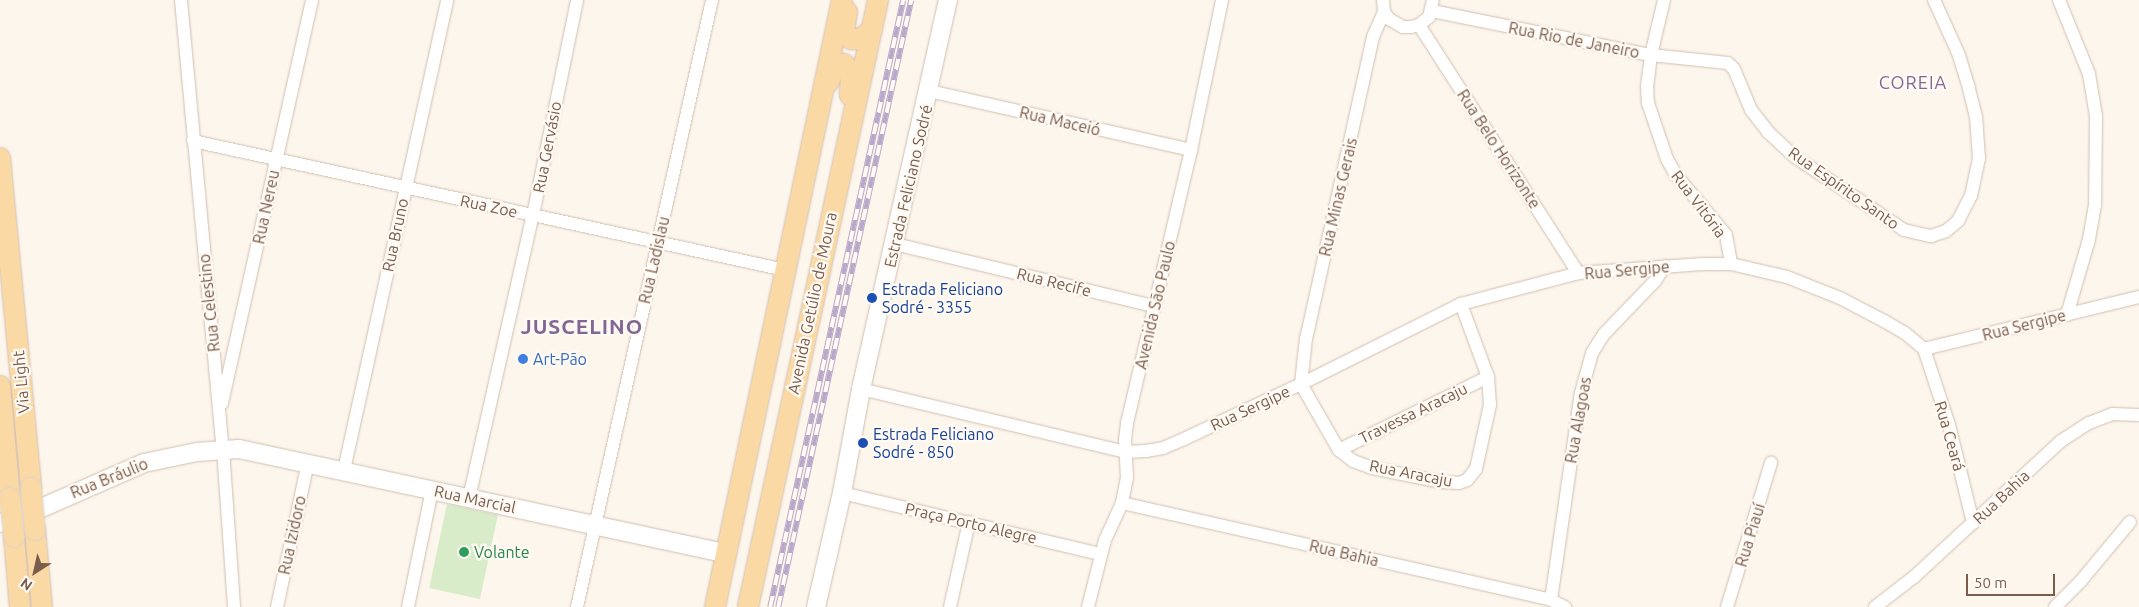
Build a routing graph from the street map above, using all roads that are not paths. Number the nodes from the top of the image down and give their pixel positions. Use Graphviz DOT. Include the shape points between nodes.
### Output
graph roads {
  1 [pos="181,0"];
  2 [pos="312,0"];
  3 [pos="446,0"];
  4 [pos="577,0"];
  5 [pos="712,0"];
  6 [pos="842,0"];
  7 [pos="849,0"];
  8 [pos="878,0"];
  9 [pos="948,0"];
  10 [pos="1222,0"];
  11 [pos="1664,0"];
  12 [pos="1934,0"];
  13 [pos="2059,0"];
  14 [pos="1383,6"];
  15 [pos="1432,6"];
  16 [pos="1419,25"];
  17 [pos="872,30"];
  18 [pos="1652,55"];
  19 [pos="1718,60"];
  20 [pos="929,91"];
  21 [pos="820,106"];
  22 [pos="193,141"];
  23 [pos="1191,150"];
  24 [pos="843,156"];
  25 [pos="0,158"];
  26 [pos="276,160"];
  27 [pos="405,188"];
  28 [pos="533,215"];
  29 [pos="658,243"];
  30 [pos="896,244"];
  31 [pos="1731,264"];
  32 [pos="1665,266"];
  33 [pos="785,270"];
  34 [pos="1578,273"];
  35 [pos="2139,297"];
  36 [pos="1461,304"];
  37 [pos="1154,306"];
  38 [pos="2066,315"];
  39 [pos="1924,349"];
  40 [pos="1488,377"];
  41 [pos="1302,384"];
  42 [pos="0,386"];
  43 [pos="861,388"];
  44 [pos="219,414"];
  45 [pos="2139,415"];
  46 [pos="223,449"];
  47 [pos="1339,450"];
  48 [pos="1126,452"];
  49 [pos="308,462"];
  50 [pos="1771,463"];
  51 [pos="344,470"];
  52 [pos="432,490"];
  53 [pos="842,493"];
  54 [pos="469,498"];
  55 [pos="1122,503"];
  56 [pos="969,522"];
  57 [pos="2130,522"];
  58 [pos="1973,523"];
  59 [pos="595,526"];
  60 [pos="7,530"];
  61 [pos="727,554"];
  62 [pos="1100,554"];
  63 [pos="1552,600"];
  64 [pos="20,607"];
  65 [pos="42,607"];
  66 [pos="234,607"];
  67 [pos="277,607"];
  68 [pos="408,607"];
  69 [pos="577,607"];
  70 [pos="715,607"];
  71 [pos="748,607"];
  72 [pos="816,607"];
  73 [pos="950,607"];
  74 [pos="1088,607"];
  75 [pos="1565,607"];
  76 [pos="1727,607"];
  77 [pos="1875,607"];
  78 [pos="2055,607"];
  1 -- 22 [label="street, Rua Celestino"];
  2 -- 26 [label="street, Rua Nereu"];
  3 -- 27 [label="street, Rua Bruno"];
  4 -- 28 [label="street, Rua Gervásio"];
  5 -- 29 [label="street, Rua Ladislau"];
  6 -- 21 [label="main road, Avenida Getúlio de Moura"];
  7 -- 17 [label="main road" via="846,35 855,40"];
  8 -- 17 [label="main road, Avenida Getúlio de Moura"];
  9 -- 20 [label="street, Estrada Feliciano Sodré"];
  10 -- 23 [label="street, Avenida São Paulo"];
  11 -- 18 [label="street, Rua Vitória"];
  12 -- 19 [label="street, Rua Espírito Santo" via="1959,55 1976,117 1978,158 1971,196 1958,221 1946,231 1931,236 1904,230 1795,157 1768,132 1751,110 1734,69 1728,62"];
  13 -- 38 [label="street" via="2089,74 2096,116 2096,205"];
  14 -- 16 [label="street" via="1395,24 1403,27"];
  14 -- 41 [label="street, Rua Minas Gerais" via="1373,37 1306,338"];
  15 -- 16 [label="street"];
  15 -- 18 [label="street, Rua Rio de Janeiro"];
  16 -- 34 [label="street, Rua Belo Horizonte"];
  17 -- 24 [label="main road, Avenida Getúlio de Moura"];
  18 -- 19 [label="street, Rua Rio de Janeiro"];
  18 -- 31 [label="street, Rua Vitória" via="1648,103 1668,159 1676,175 1726,235"];
  20 -- 23 [label="street, Rua Maceió"];
  20 -- 30 [label="street, Estrada Feliciano Sodré"];
  21 -- 24 [label="main road" via="833,70 844,64 851,74 851,82"];
  21 -- 33 [label="main road, Avenida Getúlio de Moura"];
  22 -- 26 [label="street, Rua Zoe"];
  22 -- 44 [label="street, Rua Celestino"];
  23 -- 37 [label="street, Avenida São Paulo"];
  24 -- 71 [label="main road, Avenida Getúlio de Moura"];
  25 -- 65 [label="main road, Via Light, bridge"];
  26 -- 27 [label="street, Rua Zoe"];
  26 -- 44 [label="street, Rua Nereu"];
  27 -- 28 [label="street, Rua Zoe"];
  27 -- 51 [label="street, Rua Bruno"];
  28 -- 29 [label="street, Rua Zoe"];
  28 -- 54 [label="street, Rua Gervásio"];
  29 -- 33 [label="street, Rua Zoe"];
  29 -- 59 [label="street, Rua Ladislau"];
  30 -- 37 [label="street, Rua Recife"];
  30 -- 43 [label="street, Estrada Feliciano Sodré"];
  31 -- 32 [label="street, Rua Sergipe"];
  31 -- 39 [label="street, Rua Sergipe" via="1787,277 1840,298 1905,334"];
  32 -- 34 [label="street, Rua Sergipe"];
  32 -- 63 [label="street, Rua Alagoas" via="1651,287 1604,334 1592,353 1582,393"];
  33 -- 61 [label="main road, Avenida Getúlio de Moura"];
  34 -- 36 [label="street, Rua Sergipe"];
  35 -- 38 [label="street, Rua Sergipe"];
  36 -- 40 [label="street, Rua Aracaju"];
  36 -- 41 [label="street, Rua Sergipe"];
  37 -- 48 [label="street, Avenida São Paulo" via="1127,423"];
  38 -- 39 [label="street, Rua Sergipe"];
  39 -- 58 [label="street, Rua Ceará" via="1949,425"];
  40 -- 47 [label="street, Travessa Aracaju"];
  40 -- 47 [label="street, Rua Aracaju" via="1490,405 1476,469 1467,480 1441,482 1372,468 1353,461"];
  41 -- 47 [label="street, Rua Aracaju"];
  41 -- 48 [label="street, Rua Sergipe" via="1163,448"];
  42 -- 60 [label="main road, Via Light, bridge" via="10,498"];
  43 -- 48 [label="street, Rua Sergipe"];
  43 -- 53 [label="street, Estrada Feliciano Sodré"];
  44 -- 46 [label="street, Rua Celestino"];
  45 -- 58 [label="street, Rua Bahia" via="2112,414 2089,423 2061,441"];
  46 -- 49 [label="street, Rua Marcial"];
  46 -- 60 [label="street, Rua Bráulio" via="144,463 14,520"];
  46 -- 66 [label="street, Rua Celestino"];
  48 -- 55 [label="street, Avenida São Paulo" via="1127,478"];
  49 -- 51 [label="street, Rua Marcial"];
  49 -- 67 [label="street, Rua Izidoro"];
  50 -- 76 [label="street, Rua Piauí"];
  51 -- 52 [label="street, Rua Marcial"];
  52 -- 54 [label="street, Rua Marcial"];
  52 -- 68 [label="street"];
  53 -- 56 [label="street, Praça Porto Alegre"];
  53 -- 72 [label="street, Estrada Feliciano Sodré"];
  54 -- 59 [label="street, Rua Marcial"];
  55 -- 62 [label="street, Avenida São Paulo"];
  55 -- 63 [label="street, Rua Bahia"];
  56 -- 62 [label="street, Praça Porto Alegre"];
  56 -- 73 [label="street"];
  57 -- 78 [label="street"];
  58 -- 77 [label="street, Rua Bahia" via="1914,577"];
  59 -- 61 [label="street, Rua Marcial"];
  59 -- 69 [label="street, Rua Ladislau"];
  60 -- 64 [label="main road, Via Light"];
  61 -- 70 [label="main road, Avenida Getúlio de Moura"];
  62 -- 74 [label="street, Avenida São Paulo"];
  63 -- 75 [label="street, Rua Bahia"];
}
